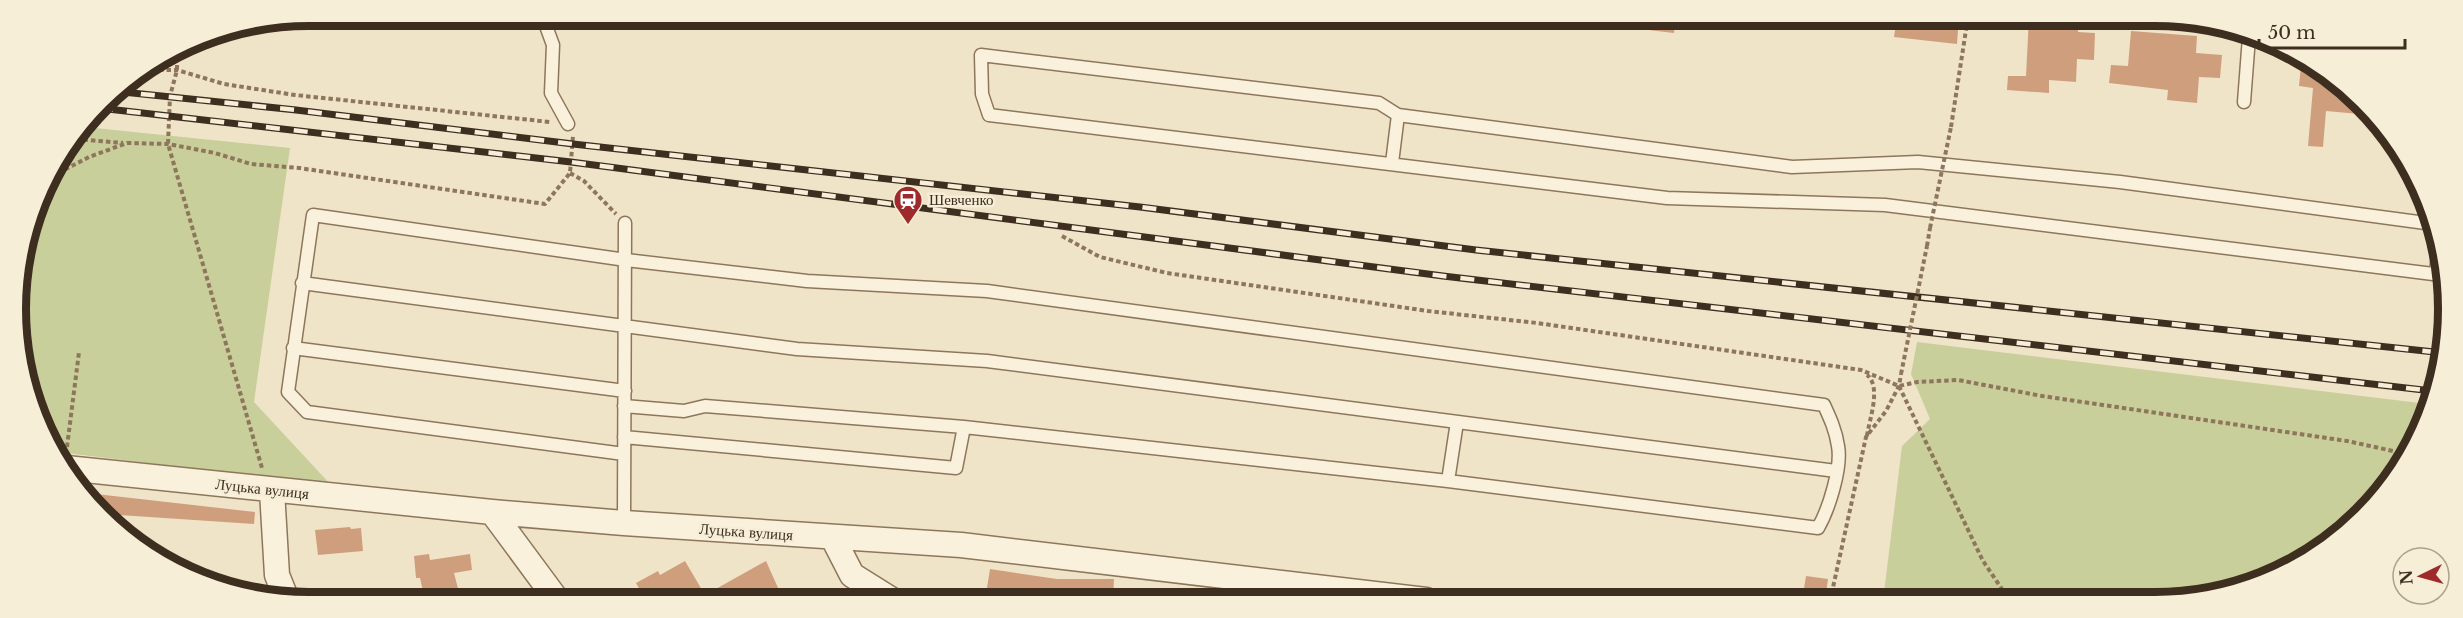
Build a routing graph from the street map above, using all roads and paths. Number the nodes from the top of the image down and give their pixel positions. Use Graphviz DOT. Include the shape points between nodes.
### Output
graph roads {
  1 [pos="547,26"];
  2 [pos="1967,26"];
  3 [pos="2249,42"];
  4 [pos="177,58"];
  5 [pos="156,70"];
  6 [pos="177,70"];
  7 [pos="2244,102"];
  8 [pos="1398,115"];
  9 [pos="570,129"];
  10 [pos="81,139"];
  11 [pos="127,143"];
  12 [pos="168,144"];
  13 [pos="1392,163"];
  14 [pos="61,172"];
  15 [pos="570,173"];
  16 [pos="625,223"];
  17 [pos="2424,223"];
  18 [pos="1062,236"];
  19 [pos="626,260"];
  20 [pos="2435,275"];
  21 [pos="302,284"];
  22 [pos="626,326"];
  23 [pos="293,348"];
  24 [pos="79,352"];
  25 [pos="1861,370"];
  26 [pos="1899,386"];
  27 [pos="625,391"];
  28 [pos="624,406"];
  29 [pos="1457,422"];
  30 [pos="964,428"];
  31 [pos="624,437"];
  32 [pos="1866,437"];
  33 [pos="2399,452"];
  34 [pos="624,454"];
  35 [pos="67,457"];
  36 [pos="70,462"];
  37 [pos="1836,471"];
  38 [pos="1448,481"];
  39 [pos="273,491"];
  40 [pos="492,512"];
  41 [pos="624,523"];
  42 [pos="833,538"];
  43 [pos="852,575"];
  44 [pos="284,591"];
  45 [pos="551,592"];
  46 [pos="861,592"];
  47 [pos="879,592"];
  48 [pos="1357,592"];
  49 [pos="1832,592"];
  50 [pos="2004,592"];
  1 -- 9 [label="lane" via="553,45 551,93"];
  2 -- 26 [label="path, bridge" via="1954,112"];
  3 -- 7 [label="lane"];
  4 -- 6 [label="path"];
  5 -- 6 [label="path"];
  6 -- 9 [label="path" via="224,84 295,95"];
  6 -- 12 [label="path"];
  8 -- 13 [label="lane"];
  8 -- 13 [label="lane" via="1379,103 981,55 982,94 989,115"];
  8 -- 17 [label="lane" via="1792,167 1918,162 2120,182"];
  9 -- 15 [label="path"];
  10 -- 11 [label="path"];
  11 -- 12 [label="path"];
  11 -- 14 [label="path"];
  12 -- 15 [label="path" via="251,164 545,204"];
  12 -- 39 [label="path" via="259,457"];
  13 -- 20 [label="lane" via="1667,198 1885,206"];
  15 -- 16 [label="path" via="584,181"];
  16 -- 19 [label="lane"];
  18 -- 25 [label="path" via="1100,257 1167,273"];
  19 -- 21 [label="lane" via="313,215"];
  19 -- 22 [label="lane"];
  19 -- 37 [label="lane" via="807,281 987,291 1824,405 1839,448"];
  21 -- 22 [label="lane"];
  21 -- 23 [label="lane"];
  22 -- 27 [label="lane"];
  22 -- 29 [label="lane" via="797,349 987,361"];
  23 -- 27 [label="lane"];
  23 -- 34 [label="lane" via="288,392 307,412"];
  24 -- 35 [label="path"];
  25 -- 26 [label="path"];
  25 -- 32 [label="path" via="1874,384"];
  26 -- 32 [label="path"];
  26 -- 33 [label="path" via="1958,380"];
  26 -- 50 [label="path" via="1983,561"];
  27 -- 28 [label="lane"];
  28 -- 30 [label="lane" via="684,411 705,406"];
  28 -- 31 [label="lane"];
  29 -- 37 [label="lane"];
  29 -- 38 [label="lane"];
  30 -- 31 [label="lane" via="956,468"];
  30 -- 38 [label="lane"];
  31 -- 34 [label="lane"];
  32 -- 49 [label="path"];
  34 -- 41 [label="lane"];
  36 -- 39 [label="street, Луцька вулиця"];
  37 -- 38 [label="lane" via="1827,513 1818,528"];
  39 -- 40 [label="street, Луцька вулиця"];
  39 -- 44 [label="street" via="277,575"];
  40 -- 41 [label="street, Луцька вулиця"];
  40 -- 45 [label="street"];
  41 -- 42 [label="street, Луцька вулиця"];
  42 -- 43 [label="street"];
  42 -- 48 [label="street, Луцька вулиця" via="961,546"];
  43 -- 46 [label="lane"];
  43 -- 47 [label="street"];
}
